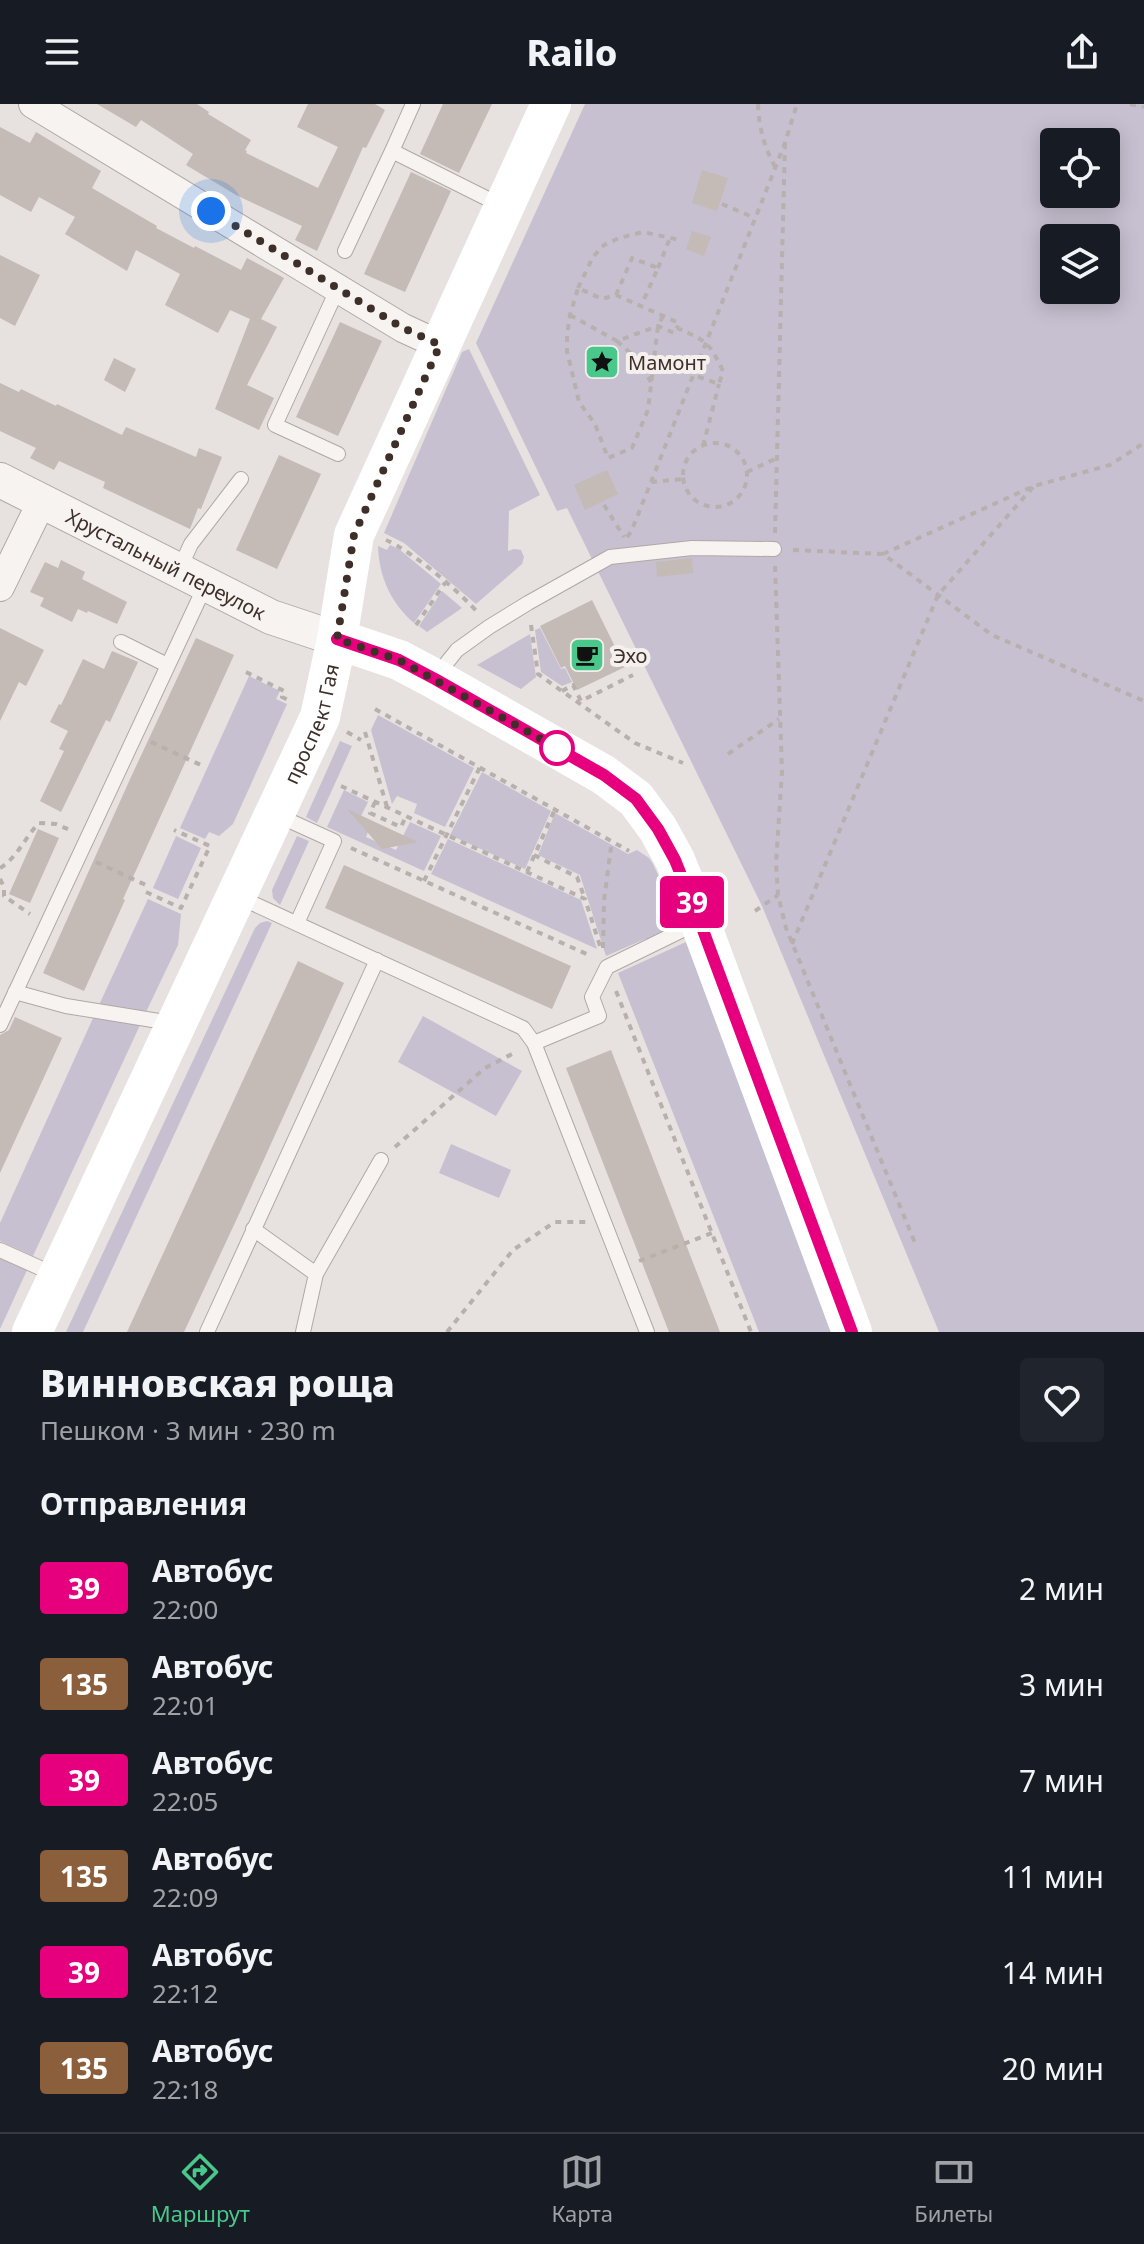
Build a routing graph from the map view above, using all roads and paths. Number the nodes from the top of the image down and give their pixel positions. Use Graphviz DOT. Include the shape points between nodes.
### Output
graph roads {
  1 [pos="33,104"];
  2 [pos="413,104"];
  3 [pos="551,104"];
  4 [pos="758,104"];
  5 [pos="797,104"];
  6 [pos="1130,104"];
  7 [pos="1144,107"];
  8 [pos="785,143"];
  9 [pos="392,151"];
  10 [pos="775,167"];
  11 [pos="722,204"];
  12 [pos="504,207"];
  13 [pos="755,218"];
  14 [pos="670,238"];
  15 [pos="680,240"];
  16 [pos="345,251"];
  17 [pos="658,268"];
  18 [pos="338,288"];
  19 [pos="578,288"];
  20 [pos="616,295"];
  21 [pos="641,306"];
  22 [pos="570,315"];
  23 [pos="663,316"];
  24 [pos="658,326"];
  25 [pos="677,328"];
  26 [pos="617,341"];
  27 [pos="706,341"];
  28 [pos="440,345"];
  29 [pos="693,375"];
  30 [pos="651,382"];
  31 [pos="719,384"];
  32 [pos="1144,443"];
  33 [pos="703,446"];
  34 [pos="338,454"];
  35 [pos="777,458"];
  36 [pos="747,472"];
  37 [pos="241,479"];
  38 [pos="683,479"];
  39 [pos="0,480"];
  40 [pos="651,482"];
  41 [pos="1034,486"];
  42 [pos="42,501"];
  43 [pos="604,505"];
  44 [pos="380,538"];
  45 [pos="774,549"];
  46 [pos="883,554"];
  47 [pos="192,577"];
  48 [pos="445,583"];
  49 [pos="0,587"];
  50 [pos="938,595"];
  51 [pos="528,603"];
  52 [pos="416,625"];
  53 [pos="489,627"];
  54 [pos="337,639"];
  55 [pos="121,642"];
  56 [pos="167,665"];
  57 [pos="246,672"];
  58 [pos="633,675"];
  59 [pos="435,679"];
  60 [pos="562,691"];
  61 [pos="288,700"];
  62 [pos="1144,701"];
  63 [pos="375,709"];
  64 [pos="780,718"];
  65 [pos="345,731"];
  66 [pos="365,732"];
  67 [pos="135,734"];
  68 [pos="361,740"];
  69 [pos="728,754"];
  70 [pos="683,763"];
  71 [pos="203,766"];
  72 [pos="480,767"];
  73 [pos="341,786"];
  74 [pos="375,802"];
  75 [pos="387,807"];
  76 [pos="555,809"];
  77 [pos="274,814"];
  78 [pos="406,816"];
  79 [pos="174,830"];
  80 [pos="446,835"];
  81 [pos="87,837"];
  82 [pos="611,847"];
  83 [pos="629,851"];
  84 [pos="79,854"];
  85 [pos="534,855"];
  86 [pos="0,868"];
  87 [pos="527,872"];
  88 [pos="0,879"];
  89 [pos="424,881"];
  90 [pos="236,895"];
  91 [pos="778,895"];
  92 [pos="585,899"];
  93 [pos="755,911"];
  94 [pos="700,922"];
  95 [pos="297,923"];
  96 [pos="45,927"];
  97 [pos="792,944"];
  98 [pos="377,960"];
  99 [pos="15,992"];
  100 [pos="176,1024"];
  101 [pos="0,1025"];
  102 [pos="534,1043"];
  103 [pos="381,1160"];
  104 [pos="604,1222"];
  105 [pos="253,1229"];
  106 [pos="712,1233"];
  107 [pos="915,1243"];
  108 [pos="0,1250"];
  109 [pos="622,1268"];
  110 [pos="316,1274"];
  111 [pos="58,1276"];
  112 [pos="32,1332"];
  113 [pos="207,1332"];
  114 [pos="303,1332"];
  115 [pos="447,1332"];
  116 [pos="647,1332"];
  117 [pos="852,1332"];
  1 -- 18 [label="street"];
  2 -- 9 [label="lane"];
  3 -- 12 [label="main road, проспект Гая"];
  4 -- 10 [label="path" via="760,130"];
  5 -- 8 [label="path"];
  6 -- 7 [label="path"];
  8 -- 10 [label="path"];
  8 -- 35 [label="path"];
  9 -- 12 [label="lane"];
  9 -- 16 [label="lane"];
  10 -- 13 [label="path"];
  11 -- 13 [label="path"];
  12 -- 28 [label="main road, проспект Гая"];
  13 -- 27 [label="path"];
  14 -- 15 [label="path"];
  14 -- 17 [label="path"];
  14 -- 19 [label="path" via="643,232 604,245"];
  17 -- 20 [label="path" via="632,258"];
  17 -- 21 [label="path"];
  18 -- 28 [label="street"];
  18 -- 34 [label="lane" via="275,425"];
  19 -- 20 [label="path" via="602,299"];
  19 -- 22 [label="path"];
  20 -- 21 [label="path"];
  21 -- 23 [label="path"];
  22 -- 26 [label="path"];
  22 -- 30 [label="path" via="567,351 575,391 608,458 632,448 648,410"];
  23 -- 24 [label="path"];
  23 -- 25 [label="path" via="679,323"];
  24 -- 25 [label="path" via="674,333"];
  24 -- 26 [label="path"];
  24 -- 30 [label="path"];
  25 -- 27 [label="path"];
  26 -- 30 [label="path" via="638,360"];
  27 -- 29 [label="path"];
  27 -- 31 [label="path" via="723,371"];
  28 -- 54 [label="main road, проспект Гая" via="354,535"];
  29 -- 31 [label="path"];
  29 -- 40 [label="path"];
  31 -- 33 [label="path"];
  32 -- 41 [label="path" via="1110,465"];
  33 -- 36 [label="path" via="731,447"];
  33 -- 38 [label="path" via="686,461"];
  35 -- 36 [label="path"];
  35 -- 45 [label="path"];
  36 -- 38 [label="path" via="735,501 714,508 694,500"];
  37 -- 47 [label="lane" via="191,544"];
  38 -- 40 [label="path"];
  39 -- 42 [label="street, Хрустальный переулок"];
  40 -- 43 [label="path" via="625,539"];
  41 -- 46 [label="path"];
  41 -- 50 [label="path"];
  42 -- 47 [label="street, Хрустальный переулок"];
  42 -- 49 [label="street"];
  44 -- 48 [label="path" via="400,546"];
  45 -- 46 [label="path"];
  45 -- 51 [label="lane" via="692,548 610,557"];
  45 -- 64 [label="path"];
  46 -- 50 [label="path"];
  47 -- 54 [label="street, Хрустальный переулок" via="271,617"];
  47 -- 56 [label="lane"];
  48 -- 52 [label="path"];
  48 -- 53 [label="path"];
  50 -- 62 [label="path" via="992,635"];
  50 -- 97 [label="path"];
  51 -- 53 [label="lane"];
  51 -- 60 [label="path" via="538,674"];
  53 -- 59 [label="lane" via="457,650"];
  54 -- 59 [label="main road"];
  54 -- 77 [label="main road, проспект Гая" via="320,717"];
  55 -- 56 [label="lane"];
  56 -- 67 [label="lane"];
  57 -- 61 [label="path" via="284,691 282,697"];
  58 -- 60 [label="path" via="581,701 573,685"];
  59 -- 94 [label="main road" via="604,775 636,799 675,860"];
  60 -- 70 [label="path" via="635,743"];
  63 -- 72 [label="path"];
  64 -- 69 [label="path"];
  64 -- 91 [label="path"];
  65 -- 68 [label="path"];
  66 -- 75 [label="path"];
  67 -- 71 [label="path"];
  67 -- 81 [label="lane"];
  72 -- 76 [label="path"];
  72 -- 80 [label="path"];
  73 -- 74 [label="path"];
  74 -- 75 [label="path"];
  74 -- 78 [label="path" via="370,813 401,827"];
  75 -- 78 [label="path"];
  76 -- 83 [label="path"];
  76 -- 85 [label="path"];
  77 -- 90 [label="main road, проспект Гая"];
  77 -- 95 [label="lane" via="334,841"];
  78 -- 80 [label="path"];
  79 -- 84 [label="path" via="210,846 181,908"];
  80 -- 87 [label="path"];
  80 -- 89 [label="path"];
  81 -- 84 [label="lane"];
  81 -- 86 [label="path" via="39,823"];
  82 -- 92 [label="path" via="604,957"];
  84 -- 96 [label="lane"];
  85 -- 87 [label="path"];
  85 -- 92 [label="path" via="577,877"];
  87 -- 92 [label="path"];
  88 -- 96 [label="path" via="4,896"];
  90 -- 95 [label="lane"];
  90 -- 100 [label="main road, проспект Гая"];
  91 -- 93 [label="path"];
  91 -- 97 [label="path"];
  94 -- 102 [label="lane" via="607,967 592,997 599,1016"];
  94 -- 117 [label="main road"];
  95 -- 98 [label="lane"];
  96 -- 99 [label="lane"];
  97 -- 107 [label="path"];
  98 -- 102 [label="lane" via="523,1028"];
  98 -- 105 [label="lane"];
  99 -- 100 [label="lane"];
  99 -- 101 [label="lane"];
  100 -- 111 [label="main road, проспект Гая"];
  102 -- 103 [label="path" via="485,1068"];
  102 -- 104 [label="lane"];
  103 -- 110 [label="lane"];
  104 -- 109 [label="lane"];
  104 -- 115 [label="path" via="555,1222 513,1250"];
  105 -- 110 [label="lane"];
  105 -- 113 [label="lane"];
  106 -- 109 [label="path"];
  108 -- 111 [label="lane"];
  109 -- 116 [label="lane"];
  110 -- 114 [label="lane"];
  111 -- 112 [label="main road, проспект Гая"];
}
